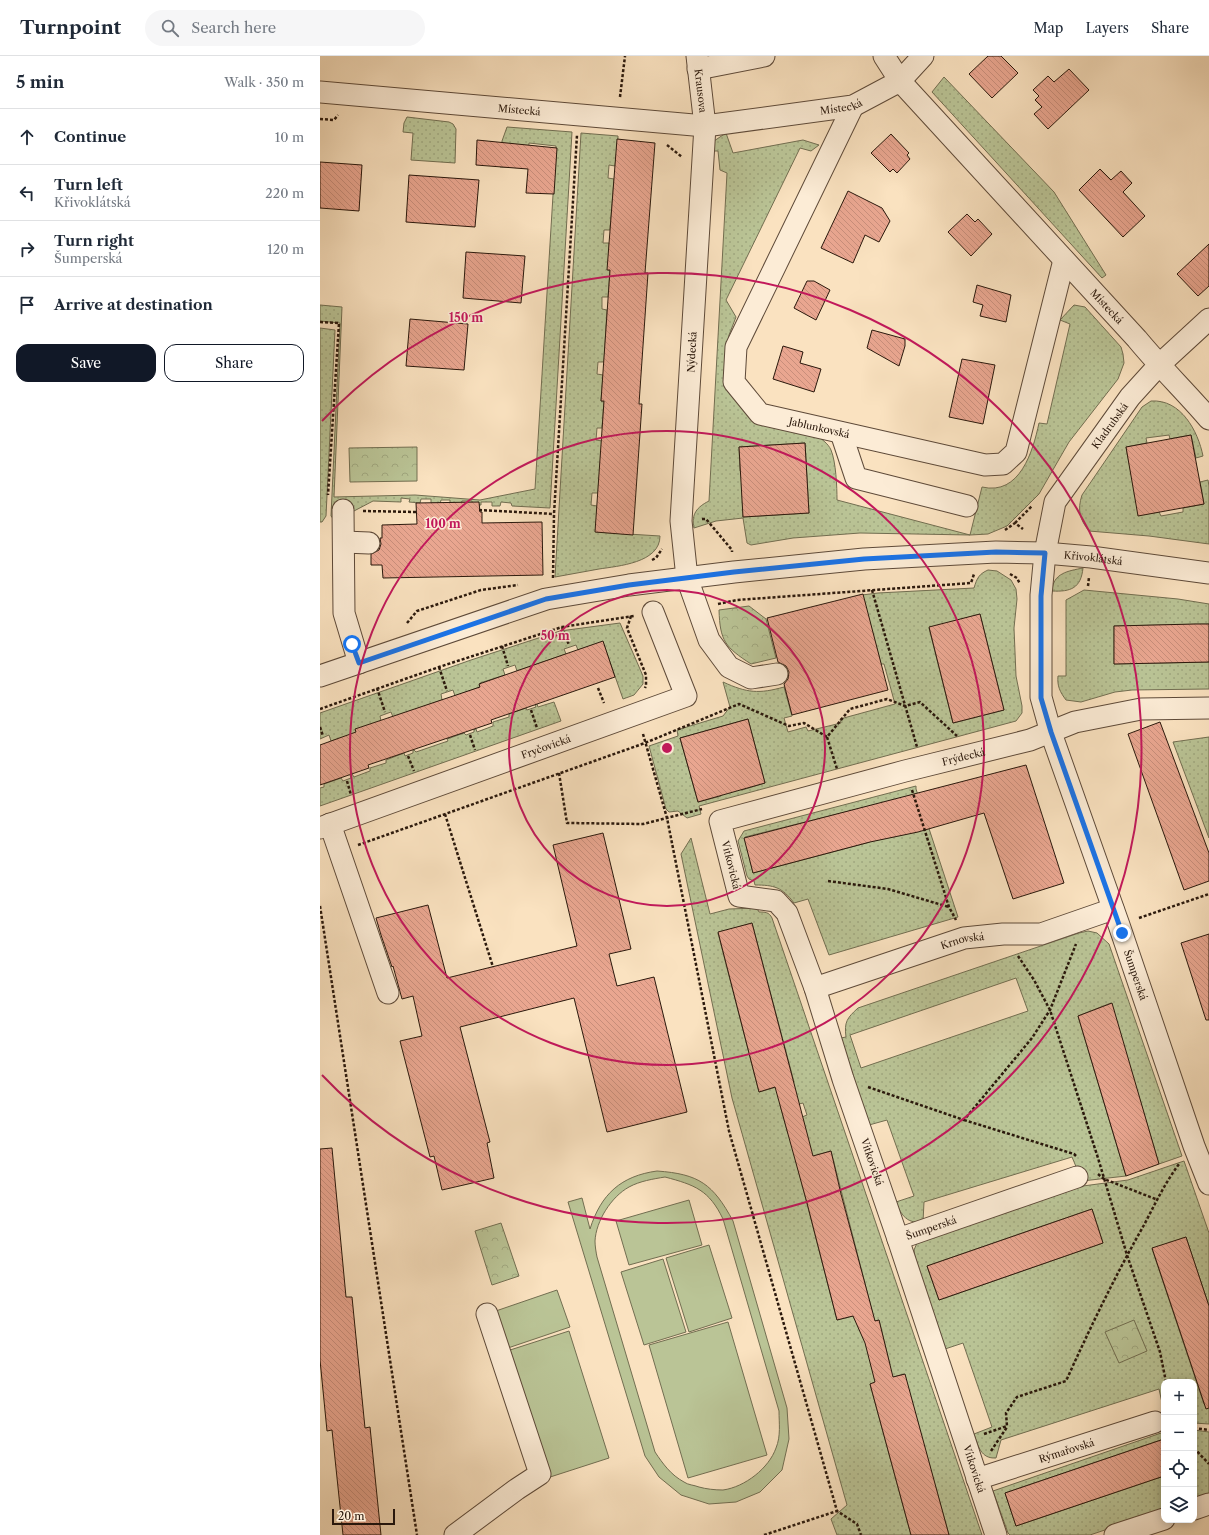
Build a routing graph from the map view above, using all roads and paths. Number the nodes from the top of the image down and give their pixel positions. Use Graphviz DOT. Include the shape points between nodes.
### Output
graph roads {
  1 [pos="764,56"];
  2 [pos="884,56"];
  3 [pos="923,56"];
  4 [pos="697,62"];
  5 [pos="900,81"];
  6 [pos="320,92"];
  7 [pos="853,106"];
  8 [pos="342,111"];
  9 [pos="578,116"];
  10 [pos="320,119"];
  11 [pos="705,126"];
  12 [pos="662,140"];
  13 [pos="681,165"];
  14 [pos="1064,260"];
  15 [pos="1209,319"];
  16 [pos="320,322"];
  17 [pos="1159,365"];
  18 [pos="1209,419"];
  19 [pos="841,433"];
  20 [pos="1035,502"];
  21 [pos="967,506"];
  22 [pos="343,510"];
  23 [pos="480,510"];
  24 [pos="417,512"];
  25 [pos="554,514"];
  26 [pos="682,521"];
  27 [pos="1015,523"];
  28 [pos="1023,529"];
  29 [pos="1004,531"];
  30 [pos="344,542"];
  31 [pos="369,543"];
  32 [pos="663,548"];
  33 [pos="1045,553"];
  34 [pos="650,562"];
  35 [pos="734,572"];
  36 [pos="1209,573"];
  37 [pos="687,578"];
  38 [pos="560,579"];
  39 [pos="524,584"];
  40 [pos="629,585"];
  41 [pos="872,590"];
  42 [pos="737,600"];
  43 [pos="653,612"];
  44 [pos="562,627"];
  45 [pos="404,628"];
  46 [pos="569,645"];
  47 [pos="502,646"];
  48 [pos="359,663"];
  49 [pos="508,666"];
  50 [pos="439,667"];
  51 [pos="777,674"];
  52 [pos="320,676"];
  53 [pos="377,688"];
  54 [pos="598,688"];
  55 [pos="447,691"];
  56 [pos="905,706"];
  57 [pos="1209,708"];
  58 [pos="606,709"];
  59 [pos="531,710"];
  60 [pos="386,712"];
  61 [pos="637,714"];
  62 [pos="320,728"];
  63 [pos="1051,732"];
  64 [pos="538,733"];
  65 [pos="470,735"];
  66 [pos="323,736"];
  67 [pos="827,737"];
  68 [pos="962,741"];
  69 [pos="645,743"];
  70 [pos="918,752"];
  71 [pos="477,754"];
  72 [pos="408,756"];
  73 [pos="905,771"];
  74 [pos="838,773"];
  75 [pos="416,776"];
  76 [pos="347,781"];
  77 [pos="352,798"];
  78 [pos="445,814"];
  79 [pos="720,821"];
  80 [pos="325,826"];
  81 [pos="340,851"];
  82 [pos="828,881"];
  83 [pos="1209,894"];
  84 [pos="320,906"];
  85 [pos="1116,917"];
  86 [pos="320,925"];
  87 [pos="324,928"];
  88 [pos="1003,934"];
  89 [pos="1079,937"];
  90 [pos="493,967"];
  91 [pos="815,988"];
  92 [pos="388,993"];
  93 [pos="1050,1010"];
  94 [pos="843,1079"];
  95 [pos="964,1120"];
  96 [pos="1196,1151"];
  97 [pos="1083,1169"];
  98 [pos="1104,1179"];
  99 [pos="1209,1184"];
  100 [pos="1158,1200"];
  101 [pos="898,1238"];
  102 [pos="1127,1254"];
  103 [pos="487,1314"];
  104 [pos="1165,1379"];
  105 [pos="1156,1422"];
  106 [pos="1197,1428"];
  107 [pos="1209,1430"];
  108 [pos="965,1440"];
  109 [pos="1197,1451"];
  110 [pos="1209,1464"];
  111 [pos="977,1478"];
  112 [pos="1209,1504"];
  113 [pos="1197,1508"];
  114 [pos="837,1511"];
  115 [pos="1162,1525"];
  116 [pos="417,1535"];
  117 [pos="455,1535"];
  118 [pos="764,1535"];
  119 [pos="860,1535"];
  120 [pos="996,1535"];
  121 [pos="1115,1535"];
  1 -- 4 [label="street"];
  2 -- 5 [label="street"];
  3 -- 5 [label="street"];
  4 -- 11 [label="street, Krausova"];
  5 -- 7 [label="street, Místecká"];
  5 -- 14 [label="street, Místecká"];
  6 -- 9 [label="street, Místecká"];
  7 -- 11 [label="street, Místecká"];
  7 -- 19 [label="street, Jablunkovská" via="736,347 734,382 760,414"];
  8 -- 10 [label="path" via="334,120"];
  9 -- 11 [label="street, Místecká"];
  9 -- 25 [label="path"];
  11 -- 26 [label="street, Nýdecká"];
  12 -- 13 [label="path" via="682,157"];
  14 -- 17 [label="street, Místecká"];
  14 -- 19 [label="street, Jablunkovská" via="1016,452 1003,464 985,465"];
  15 -- 17 [label="street, Kladrubská"];
  16 -- 22 [label="path" via="339,323 327,510"];
  17 -- 18 [label="street, Místecká" via="1188,393"];
  17 -- 33 [label="street, Kladrubská" via="1130,397 1055,502"];
  19 -- 21 [label="street" via="856,478"];
  20 -- 27 [label="path"];
  22 -- 24 [label="path"];
  22 -- 30 [label="street"];
  23 -- 25 [label="path"];
  25 -- 38 [label="path" via="553,580"];
  26 -- 35 [label="path" via="706,519 732,550"];
  26 -- 37 [label="street, Nýdecká"];
  27 -- 28 [label="path"];
  27 -- 29 [label="path"];
  30 -- 31 [label="street"];
  30 -- 48 [label="street" via="344,613"];
  32 -- 34 [label="path"];
  33 -- 35 [label="street, Křivoklátská" via="996,552 864,559"];
  33 -- 36 [label="street, Křivoklátská"];
  33 -- 63 [label="street, Šumperská" via="1041,596 1041,698"];
  35 -- 37 [label="street, Křivoklátská"];
  35 -- 42 [label="path"];
  37 -- 40 [label="street, Křivoklátská"];
  37 -- 51 [label="street" via="709,640 729,667 751,678"];
  39 -- 45 [label="path" via="481,590 416,611"];
  40 -- 48 [label="street, Křivoklátská" via="546,599"];
  40 -- 61 [label="path" via="631,616 627,628 646,675 646,685 635,699"];
  41 -- 56 [label="path"];
  43 -- 61 [label="street, Fryčovická" via="686,696"];
  44 -- 46 [label="path"];
  47 -- 49 [label="path"];
  48 -- 52 [label="street, Křivoklátská"];
  50 -- 55 [label="path"];
  53 -- 60 [label="path"];
  54 -- 58 [label="path"];
  56 -- 67 [label="path" via="887,699 850,709"];
  56 -- 68 [label="path" via="920,702"];
  56 -- 70 [label="path"];
  57 -- 63 [label="street, Frýdecká" via="1141,708 1075,722"];
  59 -- 64 [label="path"];
  61 -- 69 [label="path"];
  61 -- 80 [label="street, Fryčovická"];
  62 -- 66 [label="path"];
  63 -- 73 [label="street, Frýdecká" via="1030,740"];
  63 -- 85 [label="street, Šumperská"];
  65 -- 71 [label="path"];
  67 -- 69 [label="path" via="804,723 789,726 739,704"];
  67 -- 74 [label="path"];
  69 -- 78 [label="path"];
  69 -- 114 [label="path" via="667,818 729,1131"];
  72 -- 75 [label="path"];
  73 -- 79 [label="street, Frýdecká"];
  73 -- 82 [label="path" via="949,907 888,889"];
  76 -- 77 [label="path"];
  78 -- 81 [label="path"];
  78 -- 90 [label="path"];
  79 -- 91 [label="street, Vítkovická" via="739,896 776,901 787,913"];
  80 -- 81 [label="street"];
  81 -- 92 [label="street"];
  83 -- 85 [label="path"];
  84 -- 87 [label="path"];
  85 -- 88 [label="street, Krnovská" via="1041,934"];
  85 -- 96 [label="street, Šumperská"];
  86 -- 87 [label="path"];
  87 -- 116 [label="path"];
  88 -- 91 [label="street, Krnovská" via="964,938"];
  88 -- 93 [label="path" via="1034,980"];
  89 -- 93 [label="path"];
  91 -- 94 [label="street, Vítkovická"];
  93 -- 95 [label="path" via="1032,1038"];
  93 -- 98 [label="path"];
  94 -- 95 [label="path"];
  94 -- 101 [label="street, Vítkovická"];
  95 -- 97 [label="path" via="1074,1154"];
  96 -- 99 [label="street, Šumperská"];
  96 -- 100 [label="path" via="1184,1157"];
  97 -- 98 [label="path"];
  97 -- 101 [label="street, Šumperská"];
  98 -- 100 [label="path"];
  98 -- 102 [label="path"];
  100 -- 102 [label="path"];
  101 -- 108 [label="street, Vítkovická"];
  102 -- 104 [label="path" via="1160,1352"];
  102 -- 108 [label="path" via="1066,1381 1017,1397 1006,1413 1007,1426"];
  103 -- 117 [label="street" via="540,1474"];
  105 -- 111 [label="street, Rýmařovská"];
  106 -- 107 [label="path"];
  108 -- 111 [label="street, Vítkovická"];
  109 -- 110 [label="path"];
  111 -- 120 [label="street, Vítkovická"];
  112 -- 113 [label="street"];
  114 -- 118 [label="path"];
  114 -- 119 [label="path" via="857,1524"];
  115 -- 121 [label="street"];
}
